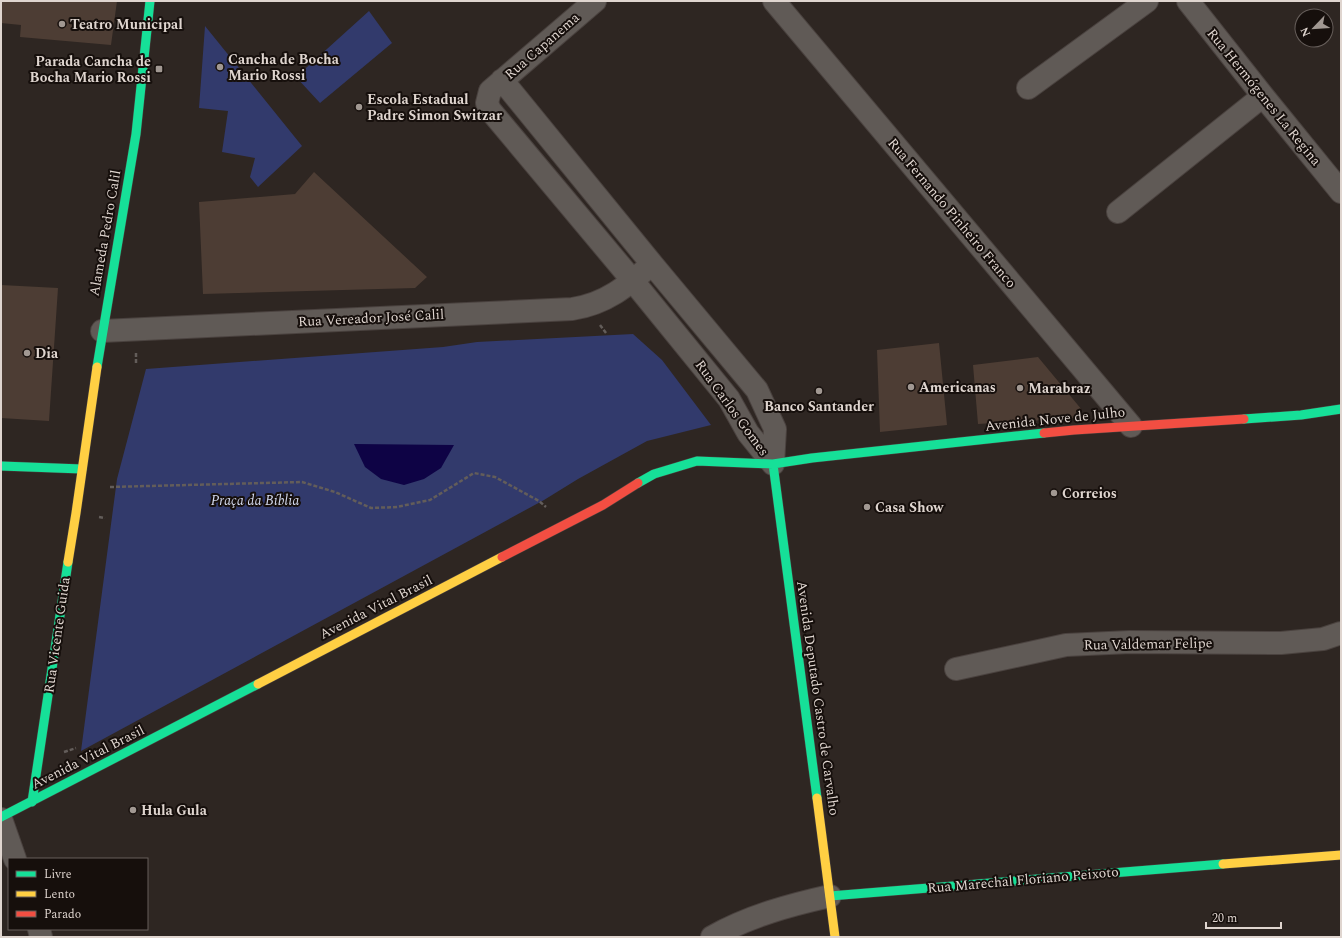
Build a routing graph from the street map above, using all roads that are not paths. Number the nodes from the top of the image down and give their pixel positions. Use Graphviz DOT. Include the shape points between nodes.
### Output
graph roads {
  1 [pos="150,1"];
  2 [pos="594,1"];
  3 [pos="774,1"];
  4 [pos="1147,1"];
  5 [pos="1188,1"];
  6 [pos="496,85"];
  7 [pos="1028,88"];
  8 [pos="1262,96"];
  9 [pos="1341,192"];
  10 [pos="1118,212"];
  11 [pos="652,264"];
  12 [pos="633,281"];
  13 [pos="102,331"];
  14 [pos="1341,409"];
  15 [pos="1131,426"];
  16 [pos="773,464"];
  17 [pos="1,466"];
  18 [pos="82,469"];
  19 [pos="1341,633"];
  20 [pos="956,669"];
  21 [pos="32,802"];
  22 [pos="1,818"];
  23 [pos="1341,855"];
  24 [pos="15,858"];
  25 [pos="830,896"];
  26 [pos="712,937"];
  27 [pos="835,937"];
  1 -- 13 [label="main road, Alameda Pedro Calil" via="136,134"];
  2 -- 6 [label="street, Rua Capanema"];
  3 -- 15 [label="street, Rua Fernando Pinheiro Franco"];
  4 -- 7 [label="street"];
  5 -- 8 [label="street, Rua Hermógenes La Regina"];
  6 -- 11 [label="street, Rua Carlos Gomes"];
  6 -- 12 [label="street, Rua Carlos Gomes" via="487,103 490,110"];
  8 -- 9 [label="street, Rua Hermógenes La Regina"];
  8 -- 10 [label="street"];
  11 -- 12 [label="street, Rua Vereador José Calil"];
  11 -- 16 [label="street, Rua Carlos Gomes" via="757,390 775,429"];
  12 -- 13 [label="street, Rua Vereador José Calil" via="607,299 572,309"];
  12 -- 16 [label="street, Rua Carlos Gomes" via="729,399 748,433"];
  13 -- 18 [label="main road, Alameda Pedro Calil"];
  14 -- 15 [label="main road, Avenida Nove de Julho" via="1301,415"];
  15 -- 16 [label="main road, Avenida Nove de Julho"];
  16 -- 21 [label="main road, Avenida Vital Brasil" via="697,461 654,474 603,505"];
  16 -- 25 [label="main road, Avenida Deputado Castro de Carvalho"];
  17 -- 18 [label="main road"];
  18 -- 21 [label="main road, Rua Vicente Guida"];
  19 -- 20 [label="street, Rua Valdemar Felipe" via="1323,639 1281,643 1130,642 1066,645"];
  21 -- 22 [label="main road, Avenida Vital Brasil"];
  22 -- 24 [label="street"];
  23 -- 25 [label="main road, Rua Marechal Floriano Peixoto"];
  25 -- 26 [label="street, Rua Marechal Floriano Peixoto" via="791,904 754,917"];
  25 -- 27 [label="main road, Avenida Deputado Castro de Carvalho"];
}
